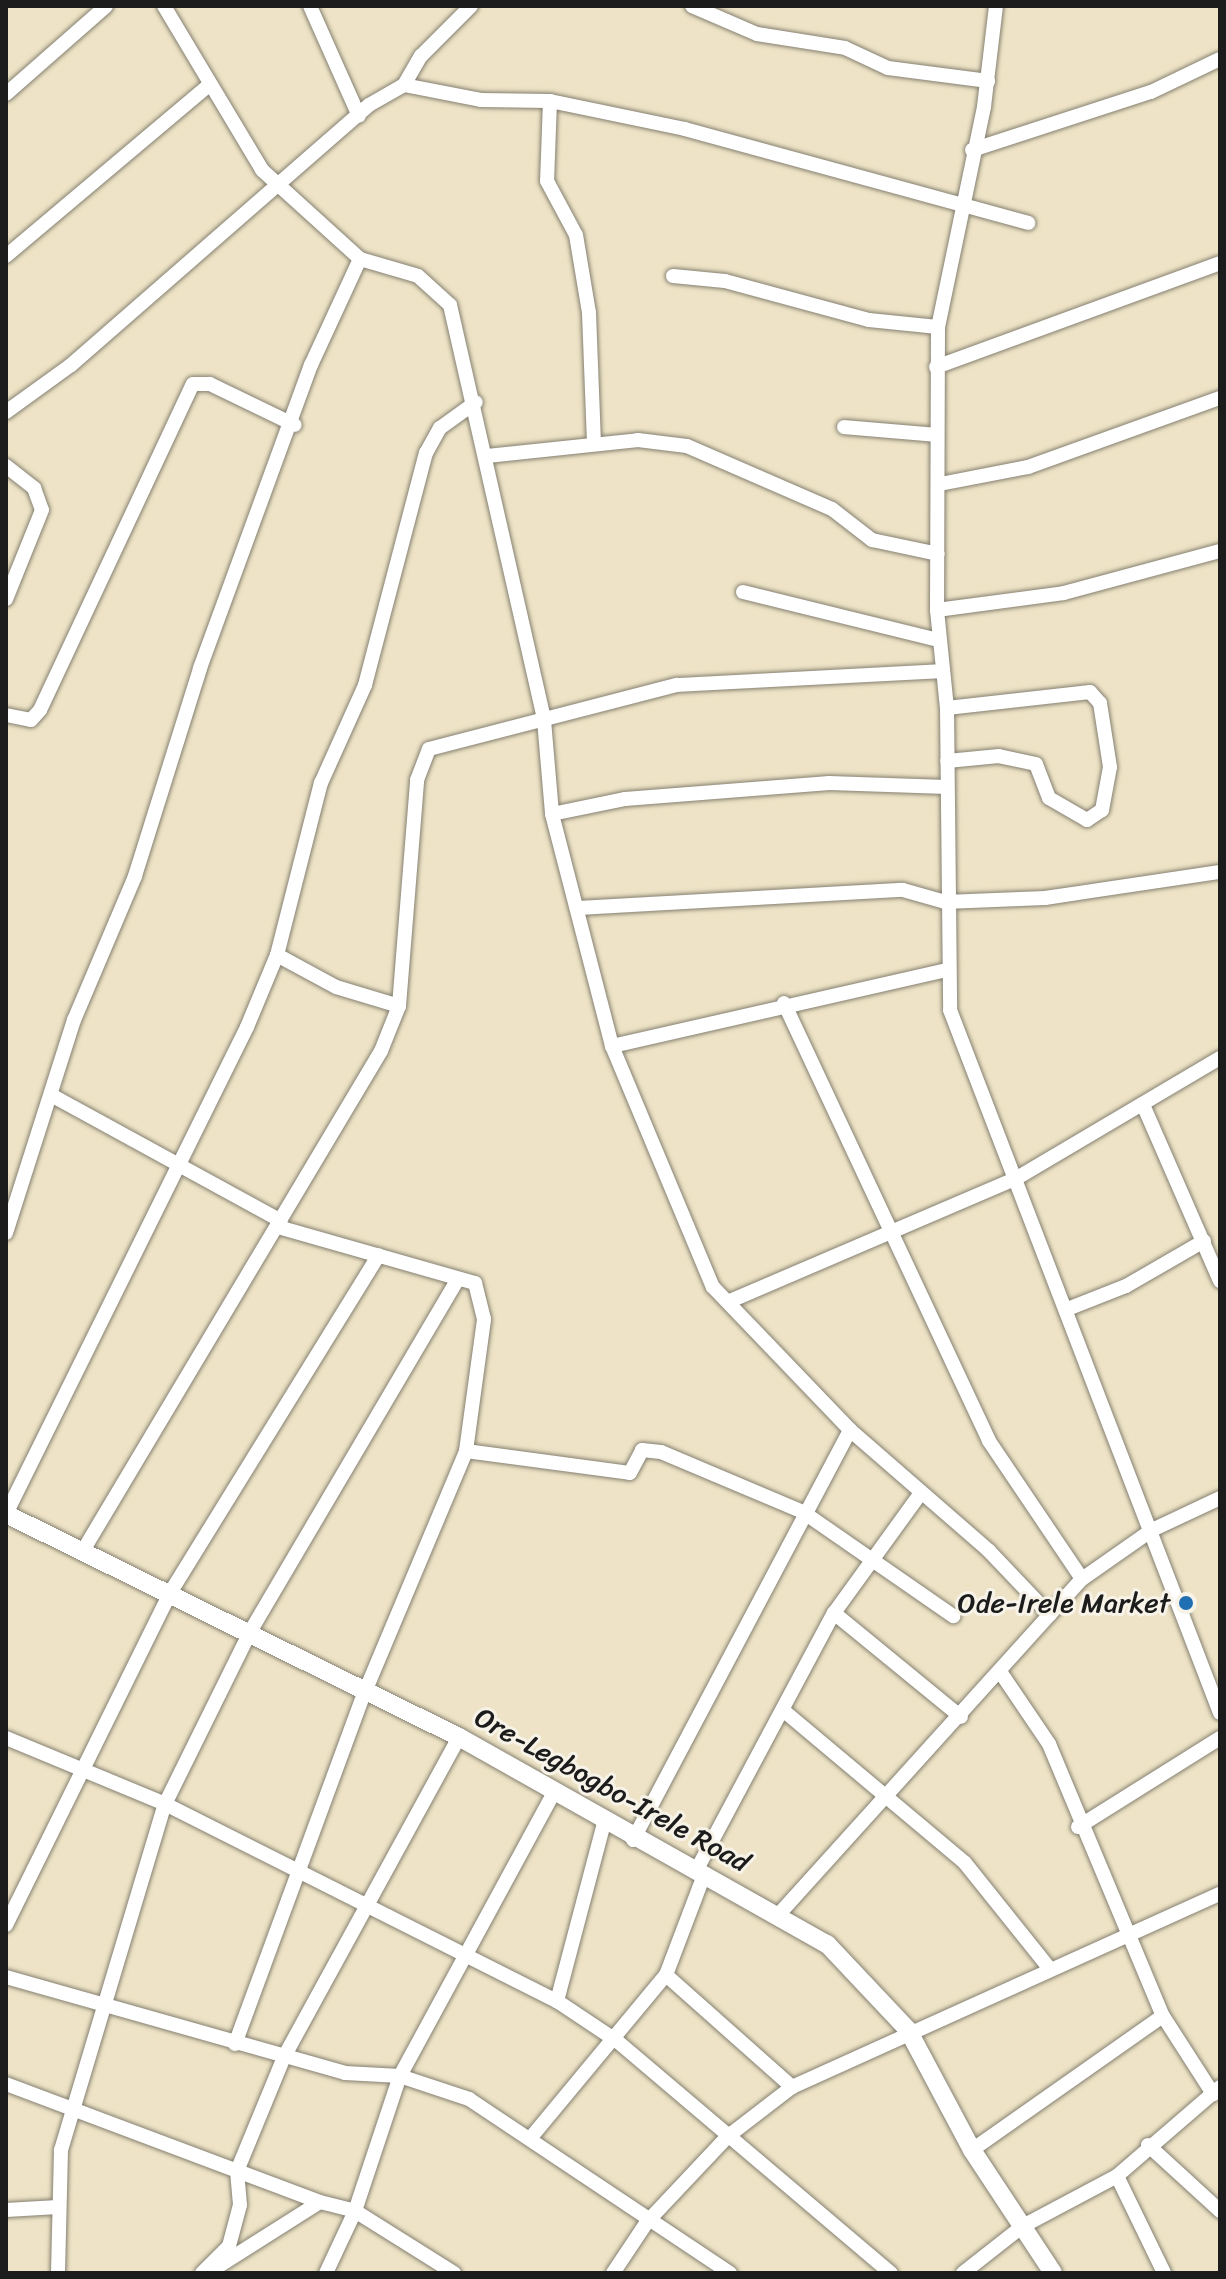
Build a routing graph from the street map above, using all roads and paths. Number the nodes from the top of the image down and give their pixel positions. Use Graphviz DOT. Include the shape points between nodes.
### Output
graph roads {
  1 [pos="106,6"];
  2 [pos="164,6"];
  3 [pos="310,6"];
  4 [pos="471,6"];
  5 [pos="692,6"];
  6 [pos="996,6"];
  7 [pos="1220,59"];
  8 [pos="988,81"];
  9 [pos="210,84"];
  10 [pos="404,85"];
  11 [pos="6,94"];
  12 [pos="550,101"];
  13 [pos="359,116"];
  14 [pos="972,150"];
  15 [pos="281,186"];
  16 [pos="961,206"];
  17 [pos="1028,223"];
  18 [pos="6,256"];
  19 [pos="360,259"];
  20 [pos="1220,263"];
  21 [pos="673,276"];
  22 [pos="938,327"];
  23 [pos="936,367"];
  24 [pos="1220,398"];
  25 [pos="476,402"];
  26 [pos="6,412"];
  27 [pos="295,425"];
  28 [pos="844,427"];
  29 [pos="937,435"];
  30 [pos="594,443"];
  31 [pos="487,456"];
  32 [pos="6,466"];
  33 [pos="940,484"];
  34 [pos="1220,551"];
  35 [pos="938,554"];
  36 [pos="743,592"];
  37 [pos="6,599"];
  38 [pos="937,610"];
  39 [pos="939,640"];
  40 [pos="942,671"];
  41 [pos="947,708"];
  42 [pos="6,715"];
  43 [pos="544,720"];
  44 [pos="947,761"];
  45 [pos="947,787"];
  46 [pos="552,814"];
  47 [pos="1220,872"];
  48 [pos="945,902"];
  49 [pos="578,908"];
  50 [pos="277,955"];
  51 [pos="947,970"];
  52 [pos="784,1003"];
  53 [pos="399,1006"];
  54 [pos="612,1046"];
  55 [pos="1220,1058"];
  56 [pos="51,1095"];
  57 [pos="1144,1107"];
  58 [pos="183,1164"];
  59 [pos="1017,1178"];
  60 [pos="279,1224"];
  61 [pos="886,1232"];
  62 [pos="6,1233"];
  63 [pos="1204,1241"];
  64 [pos="379,1255"];
  65 [pos="457,1280"];
  66 [pos="1220,1281"];
  67 [pos="730,1301"];
  68 [pos="1070,1308"];
  69 [pos="850,1430"];
  70 [pos="466,1451"];
  71 [pos="920,1494"];
  72 [pos="1220,1498"];
  73 [pos="803,1512"];
  74 [pos="6,1514"];
  75 [pos="1152,1530"];
  76 [pos="84,1549"];
  77 [pos="869,1560"];
  78 [pos="1082,1579"];
  79 [pos="170,1593"];
  80 [pos="834,1613"];
  81 [pos="1050,1615"];
  82 [pos="953,1616"];
  83 [pos="250,1632"];
  84 [pos="1001,1673"];
  85 [pos="364,1694"];
  86 [pos="784,1711"];
  87 [pos="1220,1713"];
  88 [pos="961,1717"];
  89 [pos="459,1737"];
  90 [pos="6,1738"];
  91 [pos="1220,1738"];
  92 [pos="75,1772"];
  93 [pos="553,1794"];
  94 [pos="891,1794"];
  95 [pos="165,1804"];
  96 [pos="605,1819"];
  97 [pos="1078,1827"];
  98 [pos="633,1840"];
  99 [pos="700,1873"];
  100 [pos="297,1876"];
  101 [pos="1220,1894"];
  102 [pos="363,1904"];
  103 [pos="780,1913"];
  104 [pos="6,1925"];
  105 [pos="1130,1935"];
  106 [pos="469,1952"];
  107 [pos="1049,1968"];
  108 [pos="666,1975"];
  109 [pos="6,1977"];
  110 [pos="557,2001"];
  111 [pos="107,2006"];
  112 [pos="1163,2016"];
  113 [pos="908,2030"];
  114 [pos="617,2041"];
  115 [pos="235,2044"];
  116 [pos="284,2057"];
  117 [pos="400,2076"];
  118 [pos="6,2084"];
  119 [pos="792,2087"];
  120 [pos="1216,2090"];
  121 [pos="75,2108"];
  122 [pos="533,2135"];
  123 [pos="727,2137"];
  124 [pos="1148,2145"];
  125 [pos="972,2150"];
  126 [pos="237,2171"];
  127 [pos="1117,2176"];
  128 [pos="320,2202"];
  129 [pos="58,2207"];
  130 [pos="6,2210"];
  131 [pos="355,2211"];
  132 [pos="1220,2211"];
  133 [pos="647,2222"];
  134 [pos="1023,2226"];
  135 [pos="58,2273"];
  136 [pos="202,2273"];
  137 [pos="209,2273"];
  138 [pos="326,2273"];
  139 [pos="454,2273"];
  140 [pos="613,2273"];
  141 [pos="730,2273"];
  142 [pos="891,2273"];
  143 [pos="963,2273"];
  144 [pos="1053,2273"];
  145 [pos="1164,2273"];
  1 -- 11 [label="street"];
  2 -- 9 [label="street"];
  3 -- 13 [label="street"];
  4 -- 10 [label="street" via="421,56"];
  5 -- 8 [label="street" via="757,34 845,48 888,68"];
  6 -- 8 [label="street"];
  7 -- 14 [label="street" via="1151,92"];
  8 -- 14 [label="street"];
  9 -- 15 [label="street" via="262,170"];
  9 -- 18 [label="street"];
  10 -- 12 [label="street" via="481,100"];
  10 -- 13 [label="street"];
  12 -- 16 [label="street" via="750,144"];
  12 -- 30 [label="street" via="547,181 576,235 589,313"];
  13 -- 15 [label="street"];
  14 -- 16 [label="street"];
  15 -- 19 [label="street"];
  15 -- 26 [label="street"];
  16 -- 17 [label="street"];
  16 -- 22 [label="street"];
  19 -- 25 [label="street" via="418,276 446,299"];
  19 -- 27 [label="street" via="311,365"];
  20 -- 23 [label="street"];
  21 -- 22 [label="street"];
  22 -- 23 [label="street"];
  23 -- 29 [label="street"];
  24 -- 33 [label="street" via="1028,467"];
  25 -- 31 [label="street"];
  25 -- 50 [label="street" via="440,428 416,479 365,685 303,836"];
  27 -- 42 [label="street" via="210,384 193,384 40,710 31,720"];
  27 -- 56 [label="street"];
  28 -- 29 [label="street"];
  29 -- 33 [label="street"];
  30 -- 31 [label="street"];
  30 -- 35 [label="street" via="687,446 832,509 872,540"];
  31 -- 43 [label="street"];
  32 -- 37 [label="street" via="34,488 42,510"];
  33 -- 35 [label="street"];
  34 -- 38 [label="street" via="1064,593"];
  35 -- 38 [label="street"];
  36 -- 39 [label="street"];
  38 -- 39 [label="street"];
  39 -- 40 [label="street"];
  40 -- 41 [label="street"];
  40 -- 43 [label="street" via="677,685"];
  41 -- 44 [label="street"];
  41 -- 44 [label="street" via="1090,692 1100,703 1110,767 1102,810 1087,820 1049,798 1036,764 999,756"];
  43 -- 46 [label="street"];
  43 -- 53 [label="street" via="445,741 423,756"];
  44 -- 45 [label="street"];
  45 -- 46 [label="street" via="829,783 625,799"];
  45 -- 48 [label="street"];
  46 -- 49 [label="street"];
  47 -- 48 [label="street" via="1045,898"];
  48 -- 49 [label="street" via="903,890"];
  48 -- 51 [label="street"];
  49 -- 54 [label="street"];
  50 -- 53 [label="street" via="336,987"];
  50 -- 58 [label="street"];
  51 -- 52 [label="street"];
  51 -- 59 [label="street" via="950,1010"];
  52 -- 54 [label="street"];
  52 -- 61 [label="street"];
  53 -- 60 [label="street" via="368,1077"];
  54 -- 67 [label="street" via="692,1245 713,1287"];
  55 -- 57 [label="street"];
  56 -- 58 [label="street"];
  56 -- 62 [label="street"];
  57 -- 59 [label="street"];
  57 -- 63 [label="street"];
  58 -- 60 [label="street"];
  58 -- 74 [label="street"];
  59 -- 61 [label="street"];
  59 -- 68 [label="street"];
  60 -- 64 [label="street"];
  60 -- 76 [label="street"];
  61 -- 67 [label="street"];
  61 -- 78 [label="street" via="989,1441"];
  63 -- 66 [label="street"];
  63 -- 68 [label="street" via="1126,1286"];
  64 -- 65 [label="street"];
  64 -- 79 [label="street"];
  65 -- 70 [label="street" via="475,1283 484,1306"];
  65 -- 83 [label="street"];
  67 -- 69 [label="street" via="743,1323"];
  68 -- 75 [label="street"];
  69 -- 71 [label="street"];
  69 -- 73 [label="street"];
  70 -- 73 [label="street" via="630,1473 636,1455 649,1449"];
  70 -- 85 [label="street"];
  71 -- 77 [label="street"];
  71 -- 81 [label="street" via="989,1551"];
  72 -- 75 [label="street"];
  73 -- 77 [label="street"];
  73 -- 98 [label="street"];
  74 -- 76 [label="main road, Ore-Legbogbo-Irele Road"];
  75 -- 78 [label="street"];
  75 -- 87 [label="street"];
  76 -- 79 [label="main road, Ore-Legbogbo-Irele Road"];
  77 -- 80 [label="street"];
  77 -- 82 [label="street"];
  78 -- 81 [label="street"];
  79 -- 83 [label="main road, Ore-Legbogbo-Irele Road"];
  79 -- 92 [label="street"];
  80 -- 86 [label="street"];
  80 -- 88 [label="street"];
  81 -- 84 [label="street"];
  83 -- 85 [label="main road, Ore-Legbogbo-Irele Road"];
  83 -- 95 [label="street"];
  84 -- 88 [label="street"];
  84 -- 97 [label="street" via="1049,1744"];
  85 -- 89 [label="main road, Ore-Legbogbo-Irele Road"];
  85 -- 100 [label="street"];
  86 -- 94 [label="street"];
  86 -- 99 [label="street"];
  88 -- 94 [label="street"];
  89 -- 93 [label="main road, Ore-Legbogbo-Irele Road"];
  89 -- 102 [label="street"];
  90 -- 92 [label="street"];
  91 -- 97 [label="street"];
  92 -- 95 [label="street"];
  92 -- 104 [label="street"];
  93 -- 96 [label="main road, Ore-Legbogbo-Irele Road"];
  93 -- 106 [label="street"];
  94 -- 103 [label="street"];
  94 -- 107 [label="street" via="987,1886"];
  95 -- 100 [label="street"];
  95 -- 111 [label="street"];
  96 -- 98 [label="main road, Ore-Legbogbo-Irele Road"];
  96 -- 110 [label="street"];
  97 -- 105 [label="street"];
  98 -- 99 [label="main road, Ore-Legbogbo-Irele Road"];
  99 -- 103 [label="main road, Ore-Legbogbo-Irele Road"];
  99 -- 108 [label="street"];
  100 -- 102 [label="street"];
  100 -- 115 [label="street"];
  101 -- 105 [label="street"];
  102 -- 106 [label="street"];
  102 -- 116 [label="street"];
  103 -- 113 [label="main road, Ore-Legbogbo-Irele Road" via="838,1953"];
  105 -- 107 [label="street"];
  105 -- 112 [label="street"];
  106 -- 110 [label="street"];
  106 -- 117 [label="street"];
  107 -- 113 [label="street"];
  108 -- 114 [label="street"];
  108 -- 119 [label="street"];
  109 -- 111 [label="street"];
  110 -- 114 [label="street"];
  111 -- 115 [label="street"];
  111 -- 121 [label="street"];
  112 -- 120 [label="street"];
  112 -- 125 [label="street"];
  113 -- 119 [label="street"];
  113 -- 125 [label="main road, Ore-Legbogbo-Irele Road"];
  114 -- 122 [label="street"];
  114 -- 123 [label="street"];
  115 -- 116 [label="street"];
  116 -- 117 [label="street" via="345,2073"];
  116 -- 126 [label="street"];
  117 -- 122 [label="street" via="469,2099"];
  117 -- 131 [label="street"];
  118 -- 121 [label="street"];
  119 -- 123 [label="street"];
  120 -- 124 [label="street"];
  121 -- 126 [label="street"];
  121 -- 129 [label="street" via="61,2150"];
  122 -- 133 [label="street"];
  123 -- 133 [label="street"];
  123 -- 142 [label="street"];
  124 -- 127 [label="street"];
  124 -- 132 [label="street"];
  125 -- 134 [label="main road, Ore-Legbogbo-Irele Road"];
  126 -- 128 [label="street"];
  126 -- 136 [label="street" via="240,2205 229,2246"];
  127 -- 134 [label="street"];
  127 -- 145 [label="street"];
  128 -- 131 [label="street"];
  128 -- 137 [label="street"];
  129 -- 130 [label="street"];
  129 -- 135 [label="street"];
  131 -- 138 [label="street"];
  131 -- 139 [label="street"];
  133 -- 140 [label="street"];
  133 -- 141 [label="street"];
  134 -- 143 [label="street"];
  134 -- 144 [label="main road, Ore-Legbogbo-Irele Road"];
}
